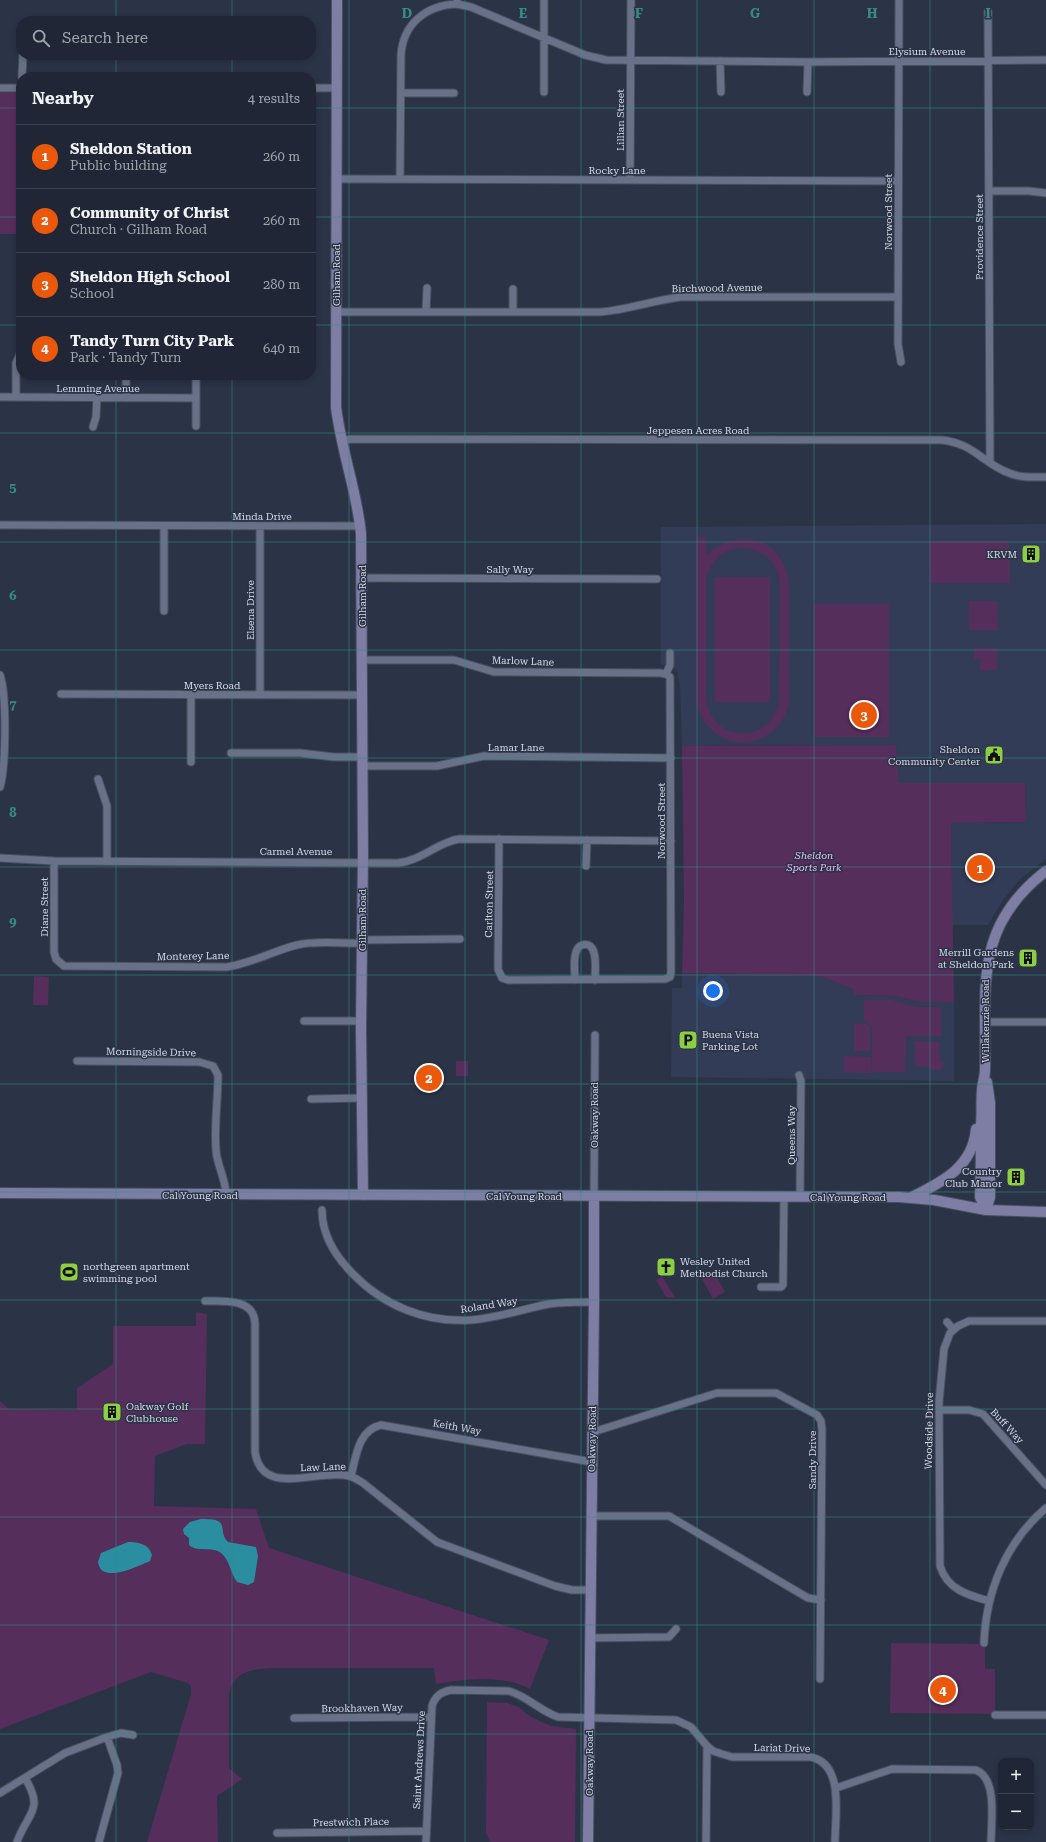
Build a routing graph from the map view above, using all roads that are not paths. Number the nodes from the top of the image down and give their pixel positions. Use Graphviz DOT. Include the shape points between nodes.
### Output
graph roads {
  1 [pos="337,0"];
  2 [pos="544,0"];
  3 [pos="631,0"];
  4 [pos="899,0"];
  5 [pos="457,2"];
  6 [pos="988,12"];
  7 [pos="544,38"];
  8 [pos="22,60"];
  9 [pos="1046,60"];
  10 [pos="630,61"];
  11 [pos="720,61"];
  12 [pos="898,61"];
  13 [pos="988,61"];
  14 [pos="808,62"];
  15 [pos="22,72"];
  16 [pos="0,88"];
  17 [pos="16,88"];
  18 [pos="316,88"];
  19 [pos="337,88"];
  20 [pos="544,92"];
  21 [pos="721,92"];
  22 [pos="807,92"];
  23 [pos="401,93"];
  24 [pos="454,93"];
  25 [pos="336,179"];
  26 [pos="400,179"];
  27 [pos="630,180"];
  28 [pos="898,181"];
  29 [pos="989,191"];
  30 [pos="1046,193"];
  31 [pos="427,288"];
  32 [pos="513,289"];
  33 [pos="898,298"];
  34 [pos="336,312"];
  35 [pos="426,312"];
  36 [pos="513,312"];
  37 [pos="901,362"];
  38 [pos="16,363"];
  39 [pos="16,380"];
  40 [pos="16,380"];
  41 [pos="126,380"];
  42 [pos="196,380"];
  43 [pos="0,398"];
  44 [pos="16,398"];
  45 [pos="97,398"];
  46 [pos="126,398"];
  47 [pos="196,398"];
  48 [pos="196,426"];
  49 [pos="93,427"];
  50 [pos="341,440"];
  51 [pos="990,462"];
  52 [pos="1046,477"];
  53 [pos="0,524"];
  54 [pos="164,526"];
  55 [pos="260,526"];
  56 [pos="361,526"];
  57 [pos="362,578"];
  58 [pos="657,579"];
  59 [pos="164,612"];
  60 [pos="670,652"];
  61 [pos="362,660"];
  62 [pos="663,673"];
  63 [pos="0,675"];
  64 [pos="61,694"];
  65 [pos="191,694"];
  66 [pos="260,695"];
  67 [pos="362,695"];
  68 [pos="231,753"];
  69 [pos="671,758"];
  70 [pos="191,762"];
  71 [pos="362,762"];
  72 [pos="98,779"];
  73 [pos="0,787"];
  74 [pos="499,839"];
  75 [pos="587,840"];
  76 [pos="671,841"];
  77 [pos="0,858"];
  78 [pos="54,861"];
  79 [pos="107,861"];
  80 [pos="362,862"];
  81 [pos="586,866"];
  82 [pos="1046,871"];
  83 [pos="460,939"];
  84 [pos="361,941"];
  85 [pos="54,952"];
  86 [pos="575,980"];
  87 [pos="595,980"];
  88 [pos="304,1021"];
  89 [pos="361,1021"];
  90 [pos="984,1022"];
  91 [pos="1046,1022"];
  92 [pos="595,1035"];
  93 [pos="77,1061"];
  94 [pos="985,1071"];
  95 [pos="799,1075"];
  96 [pos="982,1091"];
  97 [pos="363,1098"];
  98 [pos="311,1099"];
  99 [pos="0,1193"];
  100 [pos="226,1195"];
  101 [pos="363,1195"];
  102 [pos="594,1196"];
  103 [pos="784,1196"];
  104 [pos="800,1196"];
  105 [pos="910,1198"];
  106 [pos="322,1210"];
  107 [pos="986,1210"];
  108 [pos="1046,1212"];
  109 [pos="761,1287"];
  110 [pos="205,1301"];
  111 [pos="594,1302"];
  112 [pos="1046,1321"];
  113 [pos="947,1322"];
  114 [pos="953,1329"];
  115 [pos="939,1410"];
  116 [pos="592,1432"];
  117 [pos="592,1462"];
  118 [pos="350,1476"];
  119 [pos="1046,1485"];
  120 [pos="1046,1508"];
  121 [pos="591,1516"];
  122 [pos="590,1590"];
  123 [pos="820,1600"];
  124 [pos="989,1601"];
  125 [pos="676,1629"];
  126 [pos="590,1638"];
  127 [pos="984,1643"];
  128 [pos="820,1679"];
  129 [pos="995,1715"];
  130 [pos="1046,1715"];
  131 [pos="431,1717"];
  132 [pos="294,1718"];
  133 [pos="589,1718"];
  134 [pos="133,1735"];
  135 [pos="108,1737"];
  136 [pos="707,1746"];
  137 [pos="732,1757"];
  138 [pos="707,1766"];
  139 [pos="25,1778"];
  140 [pos="836,1788"];
  141 [pos="0,1794"];
  142 [pos="426,1831"];
  143 [pos="277,1833"];
  144 [pos="17,1842"];
  145 [pos="99,1842"];
  146 [pos="426,1842"];
  147 [pos="588,1842"];
  148 [pos="706,1842"];
  149 [pos="835,1842"];
  150 [pos="991,1842"];
  1 -- 19 [label="street, Gilham Road"];
  2 -- 7 [label="street"];
  3 -- 10 [label="street, Lillian Street"];
  4 -- 12 [label="street, Norwood Street"];
  5 -- 7 [label="street, Elysium Avenue"];
  5 -- 23 [label="street, Elysium Avenue" via="430,9 409,28 402,50"];
  6 -- 13 [label="street, Providence Street"];
  7 -- 10 [label="street, Elysium Avenue" via="591,57"];
  7 -- 20 [label="street"];
  8 -- 15 [label="street"];
  9 -- 13 [label="street, Elysium Avenue"];
  10 -- 11 [label="street, Elysium Avenue"];
  10 -- 27 [label="street, Lillian Street"];
  11 -- 14 [label="street, Elysium Avenue"];
  11 -- 21 [label="street"];
  12 -- 13 [label="street, Elysium Avenue"];
  12 -- 14 [label="street, Elysium Avenue"];
  12 -- 28 [label="street, Norwood Street"];
  13 -- 29 [label="street, Providence Street"];
  14 -- 22 [label="street"];
  16 -- 17 [label="street"];
  18 -- 19 [label="street"];
  19 -- 25 [label="street, Gilham Road"];
  23 -- 24 [label="street"];
  23 -- 26 [label="street, Elysium Avenue"];
  25 -- 26 [label="street, Rocky Lane"];
  25 -- 34 [label="street, Gilham Road"];
  26 -- 27 [label="street, Rocky Lane"];
  27 -- 28 [label="street, Rocky Lane"];
  28 -- 33 [label="street, Norwood Street"];
  29 -- 30 [label="street"];
  29 -- 51 [label="street, Providence Street"];
  31 -- 35 [label="street"];
  32 -- 36 [label="street"];
  33 -- 36 [label="street, Birchwood Avenue" via="681,297 606,312"];
  33 -- 37 [label="street, Norwood Street" via="898,344"];
  34 -- 35 [label="street, Birchwood Avenue"];
  34 -- 50 [label="street, Gilham Road" via="336,407"];
  35 -- 36 [label="street, Birchwood Avenue"];
  38 -- 40 [label="street"];
  39 -- 44 [label="street"];
  41 -- 46 [label="street"];
  42 -- 47 [label="street"];
  43 -- 44 [label="street, Lemming Avenue"];
  44 -- 45 [label="street, Lemming Avenue"];
  45 -- 46 [label="street, Lemming Avenue"];
  45 -- 49 [label="street"];
  46 -- 47 [label="street, Lemming Avenue"];
  47 -- 48 [label="street"];
  50 -- 51 [label="street, Jeppesen Acres Road" via="942,440 965,445"];
  50 -- 56 [label="street, Gilham Road"];
  51 -- 52 [label="street, Jeppesen Acres Road" via="1017,476"];
  53 -- 54 [label="street, Minda Drive"];
  54 -- 55 [label="street, Minda Drive"];
  54 -- 59 [label="street"];
  55 -- 56 [label="street, Minda Drive"];
  55 -- 66 [label="street, Elsena Drive"];
  56 -- 57 [label="street, Gilham Road"];
  57 -- 58 [label="street, Sally Way"];
  57 -- 61 [label="street, Gilham Road"];
  60 -- 62 [label="street" via="670,665"];
  61 -- 62 [label="street, Marlow Lane" via="454,660 494,672"];
  61 -- 67 [label="street, Gilham Road"];
  62 -- 69 [label="street, Norwood Street" via="670,677 671,682"];
  63 -- 73 [label="street" via="4,691 3,771"];
  64 -- 65 [label="street, Myers Road"];
  65 -- 66 [label="street, Myers Road"];
  65 -- 70 [label="street"];
  66 -- 67 [label="street, Myers Road"];
  67 -- 71 [label="street, Gilham Road"];
  68 -- 71 [label="street, Lamar Lane" via="300,753"];
  69 -- 71 [label="street, Lamar Lane" via="484,756 437,766"];
  69 -- 76 [label="street, Norwood Street"];
  71 -- 80 [label="street, Gilham Road"];
  72 -- 79 [label="street" via="106,806"];
  74 -- 75 [label="street, Carmel Avenue"];
  74 -- 80 [label="street, Carmel Avenue" via="456,839 403,863"];
  74 -- 86 [label="street, Carlton Street" via="498,969 501,977 508,980"];
  75 -- 76 [label="street, Carmel Avenue"];
  75 -- 81 [label="street"];
  76 -- 87 [label="street, Norwood Street" via="670,976 665,979"];
  77 -- 78 [label="street, Carmel Avenue"];
  78 -- 79 [label="street, Carmel Avenue"];
  78 -- 85 [label="street, Diane Street"];
  79 -- 80 [label="street, Carmel Avenue"];
  80 -- 84 [label="street, Gilham Road"];
  82 -- 90 [label="street, Willakenzie Road" via="1014,902 996,934 986,967"];
  83 -- 84 [label="street"];
  84 -- 85 [label="street, Monterey Lane" via="307,943 227,967 64,966 56,959"];
  84 -- 89 [label="street, Gilham Road"];
  86 -- 87 [label="street"];
  86 -- 87 [label="street" via="576,951 580,946 586,945 592,948 595,954"];
  88 -- 89 [label="street"];
  89 -- 97 [label="street, Gilham Road"];
  90 -- 91 [label="street"];
  90 -- 94 [label="street, Willakenzie Road"];
  92 -- 102 [label="street, Oakway Road"];
  93 -- 100 [label="street, Morningside Drive" via="199,1062 213,1066 218,1075 216,1148"];
  94 -- 96 [label="street, Willakenzie Road"];
  94 -- 107 [label="street, Willakenzie Road" via="990,1103 990,1197"];
  95 -- 104 [label="street, Queens Way"];
  96 -- 105 [label="street" via="978,1102 975,1139 965,1161 948,1178"];
  96 -- 107 [label="street, Willakenzie Road" via="980,1197"];
  97 -- 98 [label="street"];
  97 -- 101 [label="street, Gilham Road"];
  99 -- 100 [label="street, Cal Young Road"];
  100 -- 101 [label="street, Cal Young Road"];
  101 -- 102 [label="street, Cal Young Road"];
  102 -- 103 [label="street, Cal Young Road"];
  102 -- 111 [label="street, Oakway Road"];
  103 -- 104 [label="street, Cal Young Road"];
  103 -- 109 [label="street" via="783,1285"];
  104 -- 105 [label="street, Cal Young Road"];
  105 -- 107 [label="street, Cal Young Road"];
  106 -- 111 [label="street, Roland Way" via="322,1222 327,1238 350,1271 382,1298 412,1312 442,1319 471,1320 555,1303"];
  107 -- 108 [label="street, Cal Young Road"];
  110 -- 118 [label="street, Law Lane" via="241,1304 253,1315 255,1452 259,1467 266,1474 276,1478"];
  111 -- 116 [label="street, Oakway Road"];
  112 -- 114 [label="street" via="974,1320"];
  113 -- 114 [label="street"];
  114 -- 115 [label="street, Woodside Drive" via="944,1349"];
  115 -- 119 [label="street, Buff Way" via="969,1410 983,1414"];
  115 -- 124 [label="street, Woodside Drive" via="940,1566 943,1576 952,1586 965,1594"];
  116 -- 117 [label="street, Oakway Road"];
  116 -- 123 [label="street, Sandy Drive" via="717,1393 776,1393 817,1415 822,1430"];
  117 -- 118 [label="street, Keith Way" via="381,1425 369,1430 362,1437"];
  117 -- 121 [label="street, Oakway Road"];
  118 -- 122 [label="street, Law Lane" via="363,1483 437,1542 555,1586 572,1590"];
  120 -- 124 [label="street" via="1027,1527 1007,1555 998,1572"];
  121 -- 122 [label="street, Oakway Road"];
  121 -- 123 [label="street" via="668,1516 808,1598"];
  122 -- 126 [label="street, Oakway Road"];
  123 -- 128 [label="street, Sandy Drive"];
  124 -- 127 [label="street"];
  125 -- 126 [label="street" via="668,1636"];
  126 -- 133 [label="street, Oakway Road"];
  129 -- 130 [label="street"];
  131 -- 132 [label="street, Brookhaven Way"];
  131 -- 133 [label="street, Saint Andrews Drive" via="433,1702 446,1691 502,1690 517,1694 562,1718"];
  131 -- 142 [label="street, Saint Andrews Drive"];
  133 -- 136 [label="street, Lariat Drive" via="676,1720 691,1727"];
  133 -- 147 [label="street, Oakway Road"];
  134 -- 135 [label="street" via="121,1733"];
  135 -- 139 [label="street" via="70,1751"];
  135 -- 145 [label="street" via="118,1772"];
  136 -- 137 [label="street, Lariat Drive" via="717,1753"];
  136 -- 138 [label="street"];
  137 -- 138 [label="street" via="714,1758"];
  137 -- 140 [label="street, Lariat Drive" via="815,1758 831,1771"];
  138 -- 148 [label="street"];
  139 -- 141 [label="street"];
  139 -- 144 [label="street" via="32,1791 34,1806"];
  140 -- 149 [label="street, Lariat Drive"];
  140 -- 150 [label="street" via="892,1769 976,1770 984,1774 990,1784"];
  142 -- 143 [label="street, Prestwich Place"];
  142 -- 146 [label="street, Saint Andrews Drive"];
}
